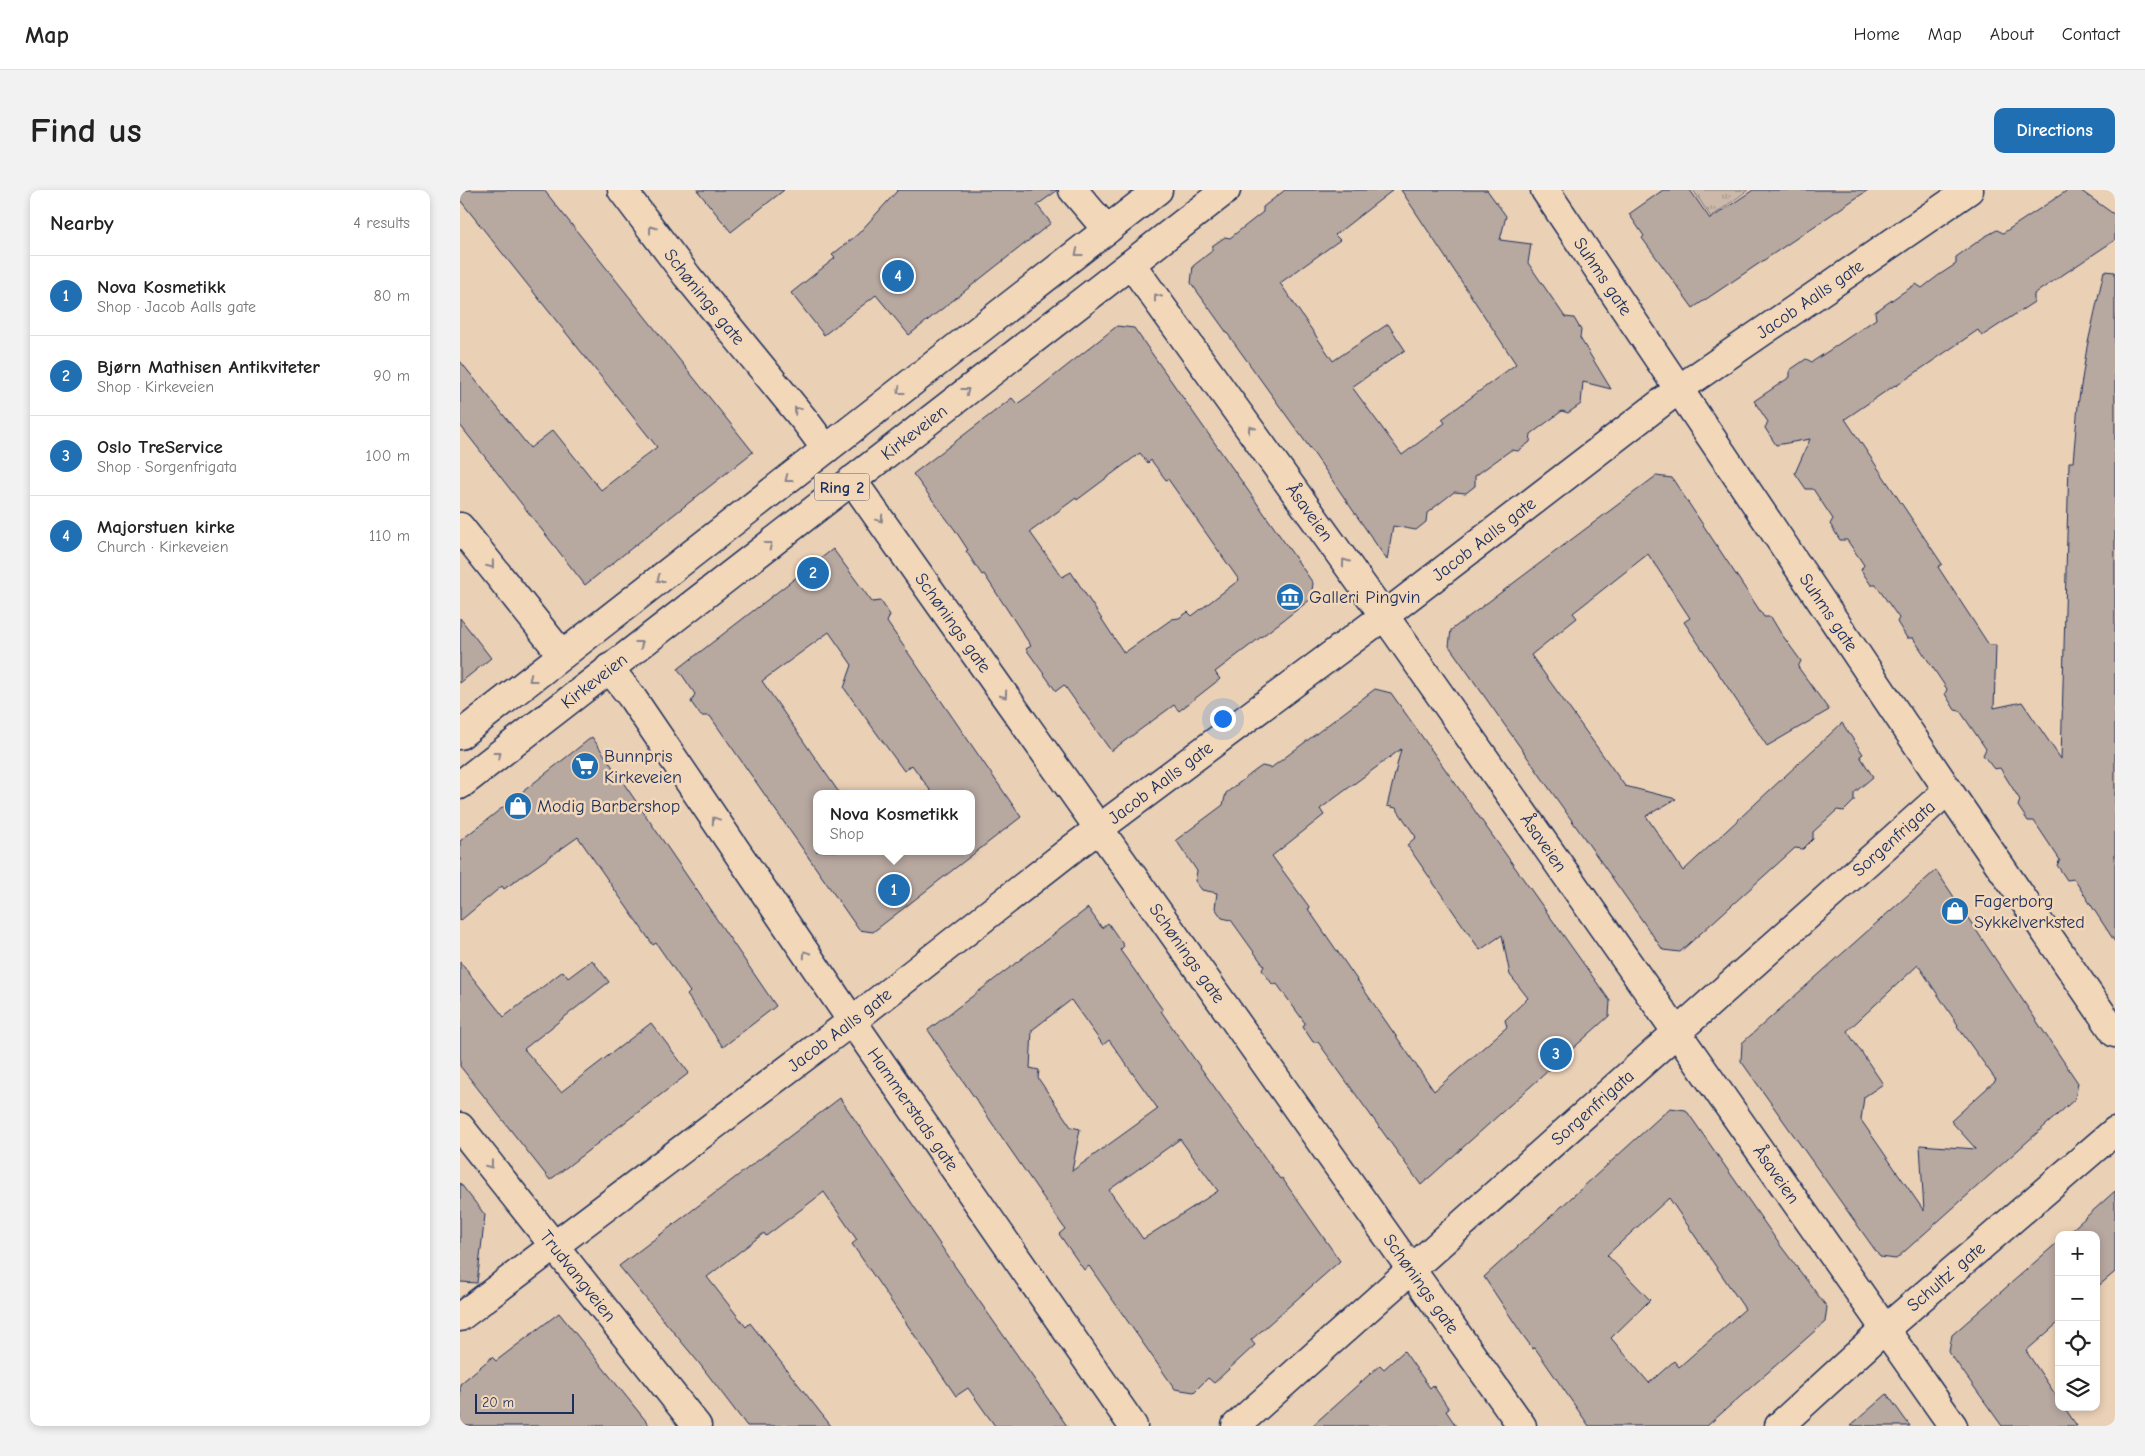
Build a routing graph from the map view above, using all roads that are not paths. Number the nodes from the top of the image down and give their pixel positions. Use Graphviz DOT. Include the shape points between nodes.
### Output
graph roads {
  1 [pos="622,190"];
  2 [pos="1073,190"];
  3 [pos="1158,190"];
  4 [pos="1226,190"];
  5 [pos="1545,190"];
  6 [pos="1969,190"];
  7 [pos="1107,230"];
  8 [pos="1131,264"];
  9 [pos="1679,389"];
  10 [pos="826,449"];
  11 [pos="852,480"];
  12 [pos="460,527"];
  13 [pos="1384,616"];
  14 [pos="562,655"];
  15 [pos="609,668"];
  16 [pos="460,735"];
  17 [pos="460,785"];
  18 [pos="1948,790"];
  19 [pos="1098,829"];
  20 [pos="852,1021"];
  21 [pos="1677,1031"];
  22 [pos="2115,1033"];
  23 [pos="460,1126"];
  24 [pos="2115,1130"];
  25 [pos="553,1246"];
  26 [pos="1412,1271"];
  27 [pos="460,1318"];
  28 [pos="1884,1330"];
  29 [pos="697,1426"];
  30 [pos="1133,1426"];
  31 [pos="1236,1426"];
  32 [pos="1522,1426"];
  33 [pos="1779,1426"];
  34 [pos="1953,1426"];
  10 -- 1 [label="street, Schønings gate, one-way"];
  2 -- 7 [label="street"];
  3 -- 7 [label="street, Ring 2"];
  4 -- 8 [label="street, Kirkeveien / Ring 2"];
  5 -- 9 [label="street, Suhms gate"];
  6 -- 9 [label="street, Jacob Aalls gate"];
  7 -- 10 [label="street, Ring 2, one-way"];
  11 -- 8 [label="street, Kirkeveien / Ring 2, one-way"];
  13 -- 8 [label="street, Åsaveien, one-way"];
  9 -- 13 [label="street, Jacob Aalls gate"];
  9 -- 18 [label="street, Suhms gate"];
  10 -- 14 [label="street, Ring 2, one-way"];
  15 -- 11 [label="street, Kirkeveien / Ring 2, one-way"];
  11 -- 19 [label="street, Schønings gate, one-way"];
  12 -- 14 [label="street, one-way"];
  13 -- 19 [label="street, Jacob Aalls gate"];
  13 -- 21 [label="street, Åsaveien"];
  14 -- 16 [label="street, Ring 2, one-way"];
  17 -- 15 [label="street, Kirkeveien / Ring 2, one-way"];
  20 -- 15 [label="street, Hammerstads gate, one-way"];
  18 -- 21 [label="street, Sorgenfrigata"];
  18 -- 22 [label="street, Suhms gate"];
  19 -- 20 [label="street, Jacob Aalls gate"];
  19 -- 26 [label="street, Schønings gate"];
  20 -- 25 [label="street, Jacob Aalls gate"];
  20 -- 30 [label="street, Hammerstads gate"];
  21 -- 26 [label="street, Sorgenfrigata"];
  21 -- 28 [label="street, Åsaveien"];
  23 -- 25 [label="street, Trudvangveien, one-way"];
  24 -- 28 [label="street, Schultz’ gate"];
  25 -- 27 [label="street, Jacob Aalls gate"];
  25 -- 29 [label="street, Trudvangveien"];
  26 -- 31 [label="street, Sorgenfrigata"];
  26 -- 32 [label="street, Schønings gate"];
  28 -- 33 [label="street, Schultz’ gate"];
  28 -- 34 [label="street, Åsaveien"];
}
